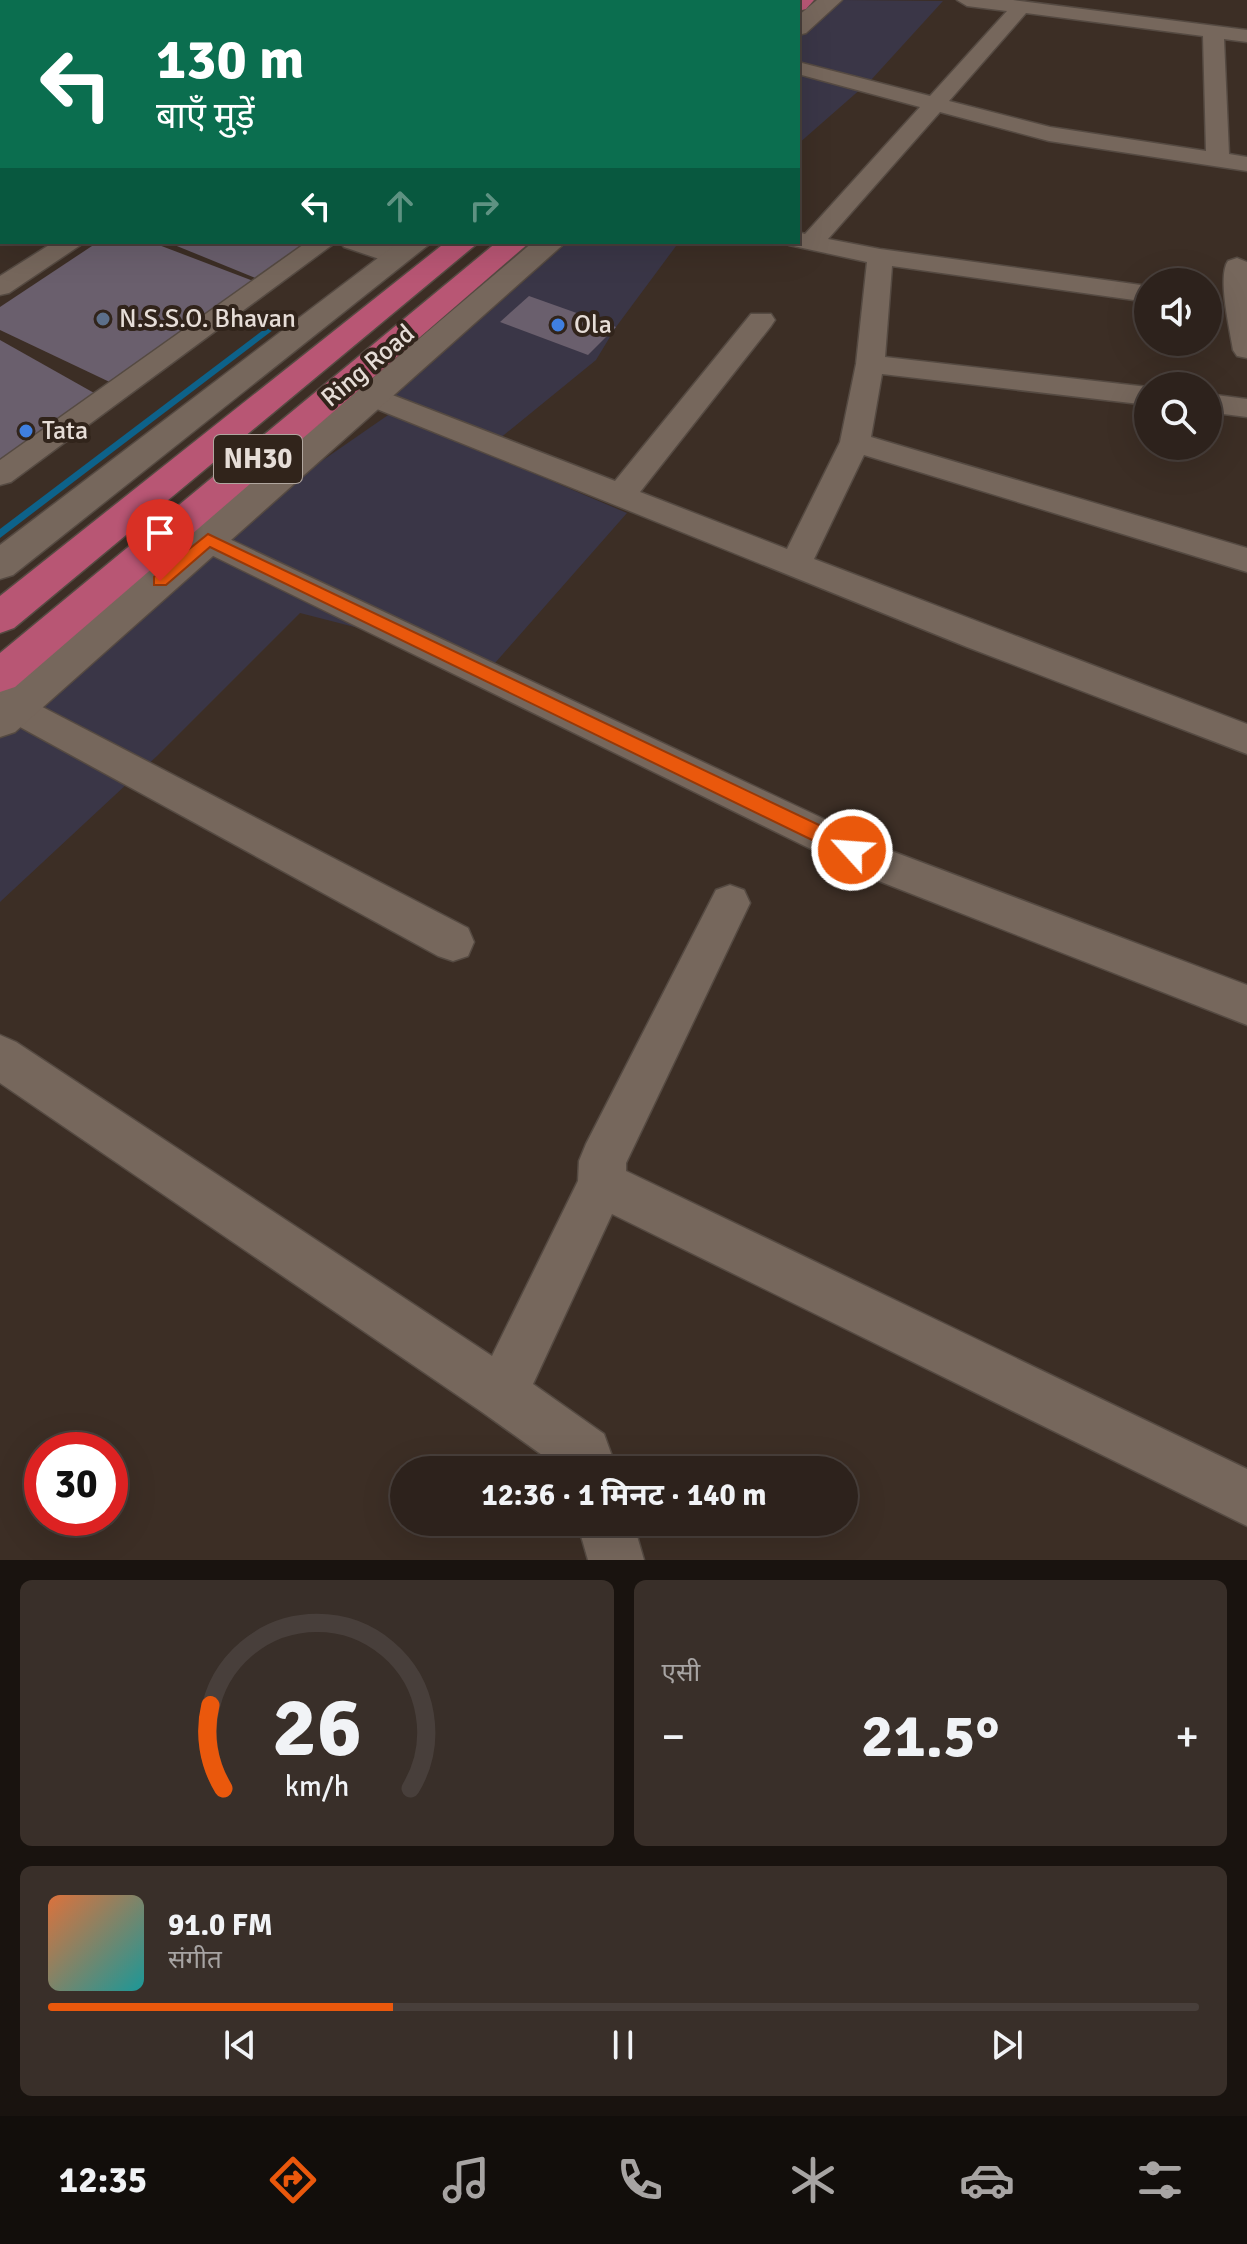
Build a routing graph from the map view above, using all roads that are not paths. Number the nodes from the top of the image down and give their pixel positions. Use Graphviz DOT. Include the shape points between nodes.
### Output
graph roads {
  1 [pos="831,0"];
  2 [pos="967,0"];
  3 [pos="1021,7"];
  4 [pos="800,26"];
  5 [pos="1213,30"];
  6 [pos="1247,36"];
  7 [pos="800,69"];
  8 [pos="932,105"];
  9 [pos="1218,160"];
  10 [pos="1247,164"];
  11 [pos="805,242"];
  12 [pos="69,244"];
  13 [pos="320,244"];
  14 [pos="361,244"];
  15 [pos="455,244"];
  16 [pos="513,244"];
  17 [pos="549,244"];
  18 [pos="406,255"];
  19 [pos="880,257"];
  20 [pos="1237,266"];
  21 [pos="0,287"];
  22 [pos="1134,292"];
  23 [pos="1222,301"];
  24 [pos="1239,303"];
  25 [pos="761,320"];
  26 [pos="1247,350"];
  27 [pos="870,364"];
  28 [pos="1134,394"];
  29 [pos="372,397"];
  30 [pos="1222,405"];
  31 [pos="1247,408"];
  32 [pos="855,442"];
  33 [pos="0,475"];
  34 [pos="620,496"];
  35 [pos="208,540"];
  36 [pos="1247,560"];
  37 [pos="0,565"];
  38 [pos="795,565"];
  39 [pos="0,618"];
  40 [pos="4,701"];
  41 [pos="1247,739"];
  42 [pos="730,903"];
  43 [pos="453,942"];
  44 [pos="1247,1005"];
  45 [pos="0,1057"];
  46 [pos="602,1184"];
  47 [pos="501,1393"];
  48 [pos="586,1456"];
  49 [pos="1247,1498"];
  50 [pos="609,1536"];
  51 [pos="616,1560"];
  1 -- 4 [label="street"];
  2 -- 3 [label="street"];
  3 -- 5 [label="street"];
  3 -- 8 [label="street"];
  5 -- 6 [label="street"];
  5 -- 9 [label="street"];
  7 -- 8 [label="street"];
  8 -- 9 [label="street" via="1049,134"];
  8 -- 11 [label="street"];
  9 -- 10 [label="street"];
  11 -- 19 [label="street"];
  12 -- 21 [label="street"];
  13 -- 33 [label="street"];
  14 -- 18 [label="street"];
  15 -- 18 [label="highway, Ring Road / NH30"];
  16 -- 40 [label="highway, Ring Road / NH30"];
  17 -- 29 [label="street"];
  18 -- 37 [label="street"];
  18 -- 39 [label="highway, Ring Road / NH30"];
  19 -- 22 [label="street"];
  19 -- 27 [label="street"];
  20 -- 24 [label="street"];
  23 -- 24 [label="street"];
  24 -- 26 [label="street"];
  25 -- 34 [label="street"];
  27 -- 28 [label="street"];
  27 -- 32 [label="street"];
  29 -- 34 [label="street"];
  29 -- 35 [label="street"];
  30 -- 31 [label="street"];
  32 -- 36 [label="street"];
  32 -- 38 [label="street"];
  34 -- 38 [label="street"];
  35 -- 40 [label="street"];
  35 -- 44 [label="street" via="880,864"];
  38 -- 41 [label="street"];
  40 -- 43 [label="street"];
  42 -- 46 [label="street" via="603,1161"];
  45 -- 47 [label="street"];
  46 -- 47 [label="street"];
  46 -- 49 [label="street"];
  47 -- 48 [label="street"];
  50 -- 51 [label="street"];
}
